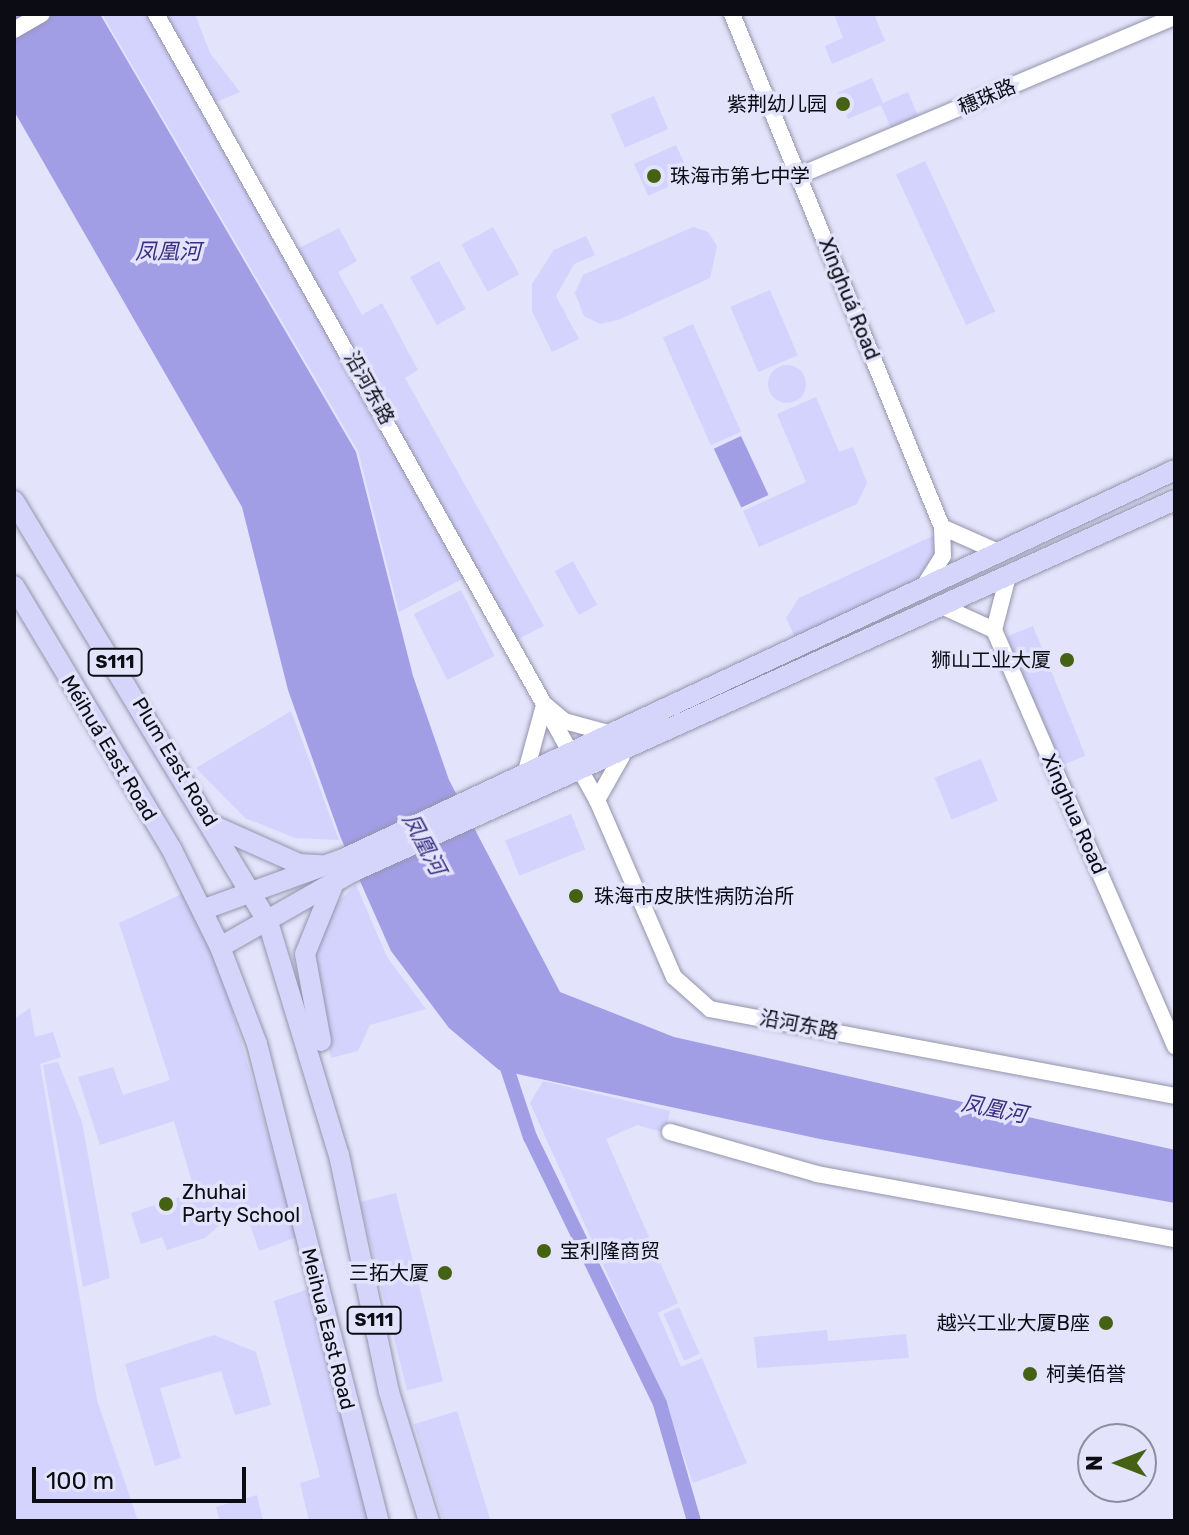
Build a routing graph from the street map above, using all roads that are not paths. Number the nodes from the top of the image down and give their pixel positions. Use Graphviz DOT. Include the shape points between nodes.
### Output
graph roads {
  1 [pos="42,14"];
  2 [pos="156,14"];
  3 [pos="732,14"];
  4 [pos="1175,17"];
  5 [pos="14,30"];
  6 [pos="798,176"];
  7 [pos="1175,470"];
  8 [pos="1175,500"];
  9 [pos="14,501"];
  10 [pos="942,527"];
  11 [pos="998,552"];
  12 [pos="1007,580"];
  13 [pos="14,586"];
  14 [pos="924,586"];
  15 [pos="946,608"];
  16 [pos="994,630"];
  17 [pos="544,704"];
  18 [pos="605,732"];
  19 [pos="567,751"];
  20 [pos="622,756"];
  21 [pos="526,771"];
  22 [pos="579,775"];
  23 [pos="597,800"];
  24 [pos="471,810"];
  25 [pos="214,826"];
  26 [pos="338,870"];
  27 [pos="252,891"];
  28 [pos="202,910"];
  29 [pos="268,922"];
  30 [pos="220,947"];
  31 [pos="1175,1046"];
  32 [pos="1175,1096"];
  33 [pos="327,1117"];
  34 [pos="670,1132"];
  35 [pos="1175,1239"];
  36 [pos="379,1521"];
  37 [pos="429,1521"];
  1 -- 5 [label="street"];
  2 -- 17 [label="street, 沿河东路"];
  3 -- 6 [label="street, Xīnghuá Road"];
  4 -- 6 [label="street, 穗珠路"];
  6 -- 10 [label="street, Xīnghuá Road"];
  7 -- 11 [label="main road"];
  8 -- 12 [label="main road"];
  9 -- 25 [label="main road, Plum East Road / S111"];
  10 -- 11 [label="street"];
  10 -- 14 [label="street" via="943,556"];
  11 -- 14 [label="main road"];
  12 -- 15 [label="main road"];
  12 -- 16 [label="street"];
  13 -- 28 [label="main road, Méihuá East Road / S111"];
  14 -- 18 [label="main road"];
  15 -- 16 [label="street"];
  15 -- 20 [label="main road"];
  16 -- 31 [label="street, Xinghua Road"];
  17 -- 18 [label="street, 沿河东路" via="564,721"];
  17 -- 19 [label="street, 沿河东路"];
  17 -- 21 [label="street"];
  18 -- 19 [label="main road"];
  19 -- 21 [label="main road"];
  19 -- 22 [label="street, 沿河东路"];
  20 -- 22 [label="main road"];
  20 -- 23 [label="street"];
  21 -- 24 [label="main road"];
  22 -- 23 [label="street, 沿河东路"];
  22 -- 24 [label="main road"];
  23 -- 32 [label="street, 沿河东路" via="674,977 710,1009"];
  24 -- 26 [label="main road"];
  25 -- 26 [label="main road" via="299,864"];
  25 -- 27 [label="main road, Plum East Road / S111"];
  26 -- 27 [label="main road"];
  26 -- 29 [label="main road"];
  26 -- 33 [label="main road" via="305,954"];
  27 -- 28 [label="main road"];
  27 -- 29 [label="main road, Plum East Road / S111"];
  28 -- 30 [label="main road, Meihua East Road / S111"];
  29 -- 30 [label="main road"];
  29 -- 33 [label="main road, Plum East Road / S111"];
  30 -- 36 [label="main road, Meihua East Road / S111" via="257,1044"];
  33 -- 37 [label="main road, S111" via="389,1392"];
  34 -- 35 [label="street" via="817,1174"];
}
